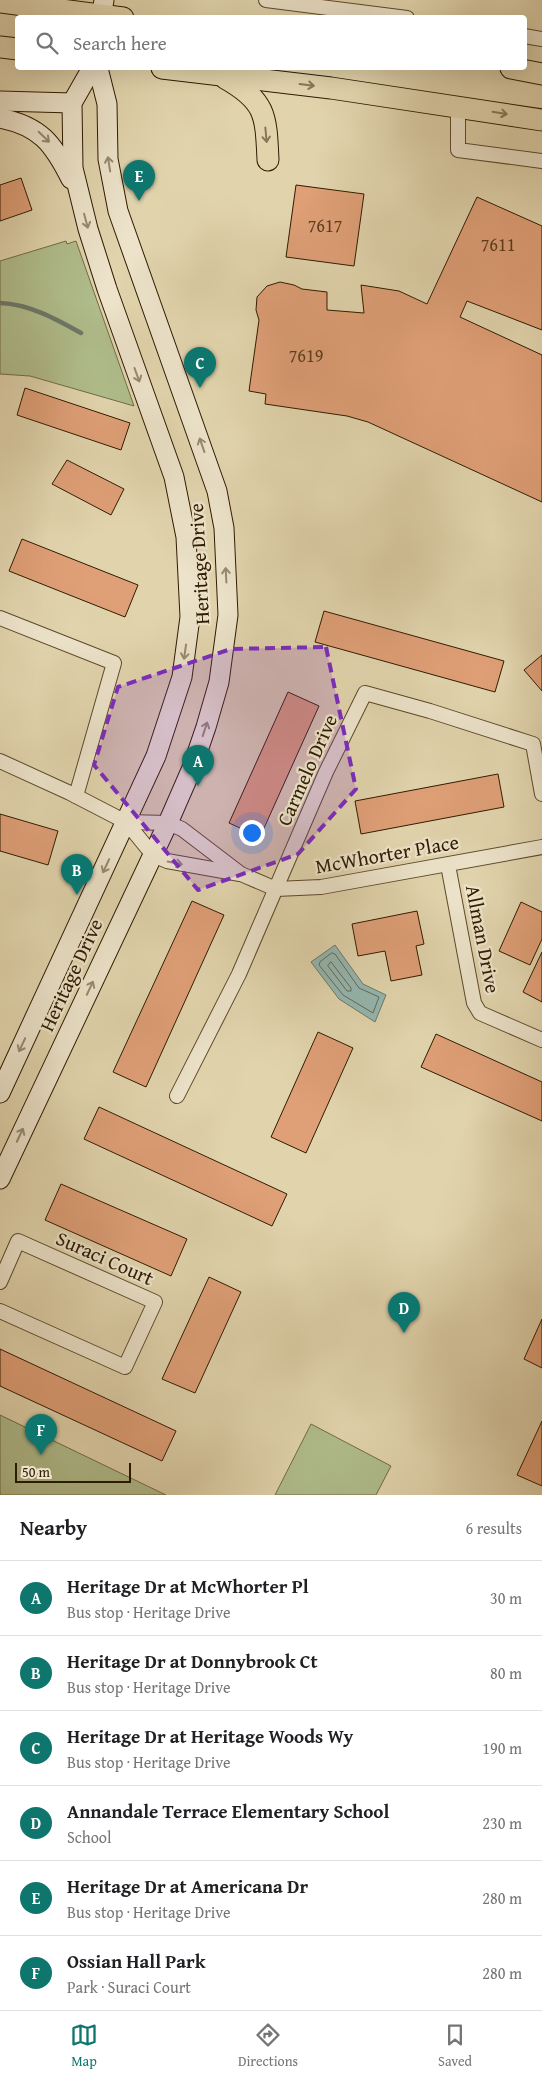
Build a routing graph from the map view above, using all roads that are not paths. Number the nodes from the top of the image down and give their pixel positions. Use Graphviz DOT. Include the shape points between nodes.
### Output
graph roads {
  1 [pos="266,0"];
  2 [pos="0,2"];
  3 [pos="102,11"];
  4 [pos="114,15"];
  5 [pos="383,15"];
  6 [pos="527,36"];
  7 [pos="542,39"];
  8 [pos="0,47"];
  9 [pos="15,49"];
  10 [pos="91,70"];
  11 [pos="98,70"];
  12 [pos="181,70"];
  13 [pos="521,70"];
  14 [pos="218,74"];
  15 [pos="542,74"];
  16 [pos="0,101"];
  17 [pos="72,104"];
  18 [pos="458,107"];
  19 [pos="0,118"];
  20 [pos="542,120"];
  21 [pos="268,160"];
  22 [pos="542,161"];
  23 [pos="80,199"];
  24 [pos="0,618"];
  25 [pos="0,761"];
  26 [pos="542,794"];
  27 [pos="76,796"];
  28 [pos="126,822"];
  29 [pos="168,823"];
  30 [pos="542,847"];
  31 [pos="153,855"];
  32 [pos="448,865"];
  33 [pos="241,874"];
  34 [pos="276,889"];
  35 [pos="542,1040"];
  36 [pos="2,1080"];
  37 [pos="177,1096"];
  38 [pos="0,1179"];
  39 [pos="1,1276"];
  40 [pos="0,1311"];
  1 -- 5 [label="street"];
  2 -- 3 [label="main road"];
  3 -- 4 [label="main road"];
  6 -- 7 [label="street"];
  8 -- 9 [label="main road"];
  10 -- 17 [label="street, Heritage Drive"];
  29 -- 11 [label="street, Heritage Drive, one-way" via="192,768 220,682 228,615 224,528 209,464 118,210 108,159 107,104"];
  12 -- 14 [label="main road"];
  13 -- 15 [label="main road"];
  14 -- 18 [label="main road, one-way"];
  14 -- 21 [label="main road, one-way" via="255,99 263,114"];
  16 -- 17 [label="street"];
  17 -- 23 [label="street, Heritage Drive" via="73,168"];
  18 -- 20 [label="main road, one-way"];
  18 -- 22 [label="street" via="458,150"];
  19 -- 23 [label="street, one-way" via="39,132 55,149"];
  23 -- 28 [label="street, Heritage Drive, one-way" via="107,289 174,476 186,537 190,617 182,677 156,756"];
  24 -- 27 [label="street" via="114,663"];
  25 -- 27 [label="street"];
  26 -- 34 [label="street, Carmelo Drive" via="533,744 365,693 326,772"];
  27 -- 28 [label="street"];
  28 -- 29 [label="street, McWhorter Place"];
  28 -- 31 [label="street"];
  28 -- 36 [label="street, Heritage Drive, one-way"];
  29 -- 31 [label="street, Heritage Drive"];
  29 -- 33 [label="street, McWhorter Place" via="182,829"];
  30 -- 32 [label="street, McWhorter Place"];
  31 -- 33 [label="street, McWhorter Place, one-way" via="167,861"];
  38 -- 31 [label="street, Heritage Drive, one-way"];
  32 -- 34 [label="street, McWhorter Place" via="322,887"];
  32 -- 35 [label="street, Allman Drive" via="474,1003 480,1013"];
  33 -- 34 [label="street, McWhorter Place"];
  34 -- 37 [label="street, Carmelo Drive"];
  39 -- 40 [label="street, Suraci Court" via="18,1241 155,1302 126,1367"];
}
